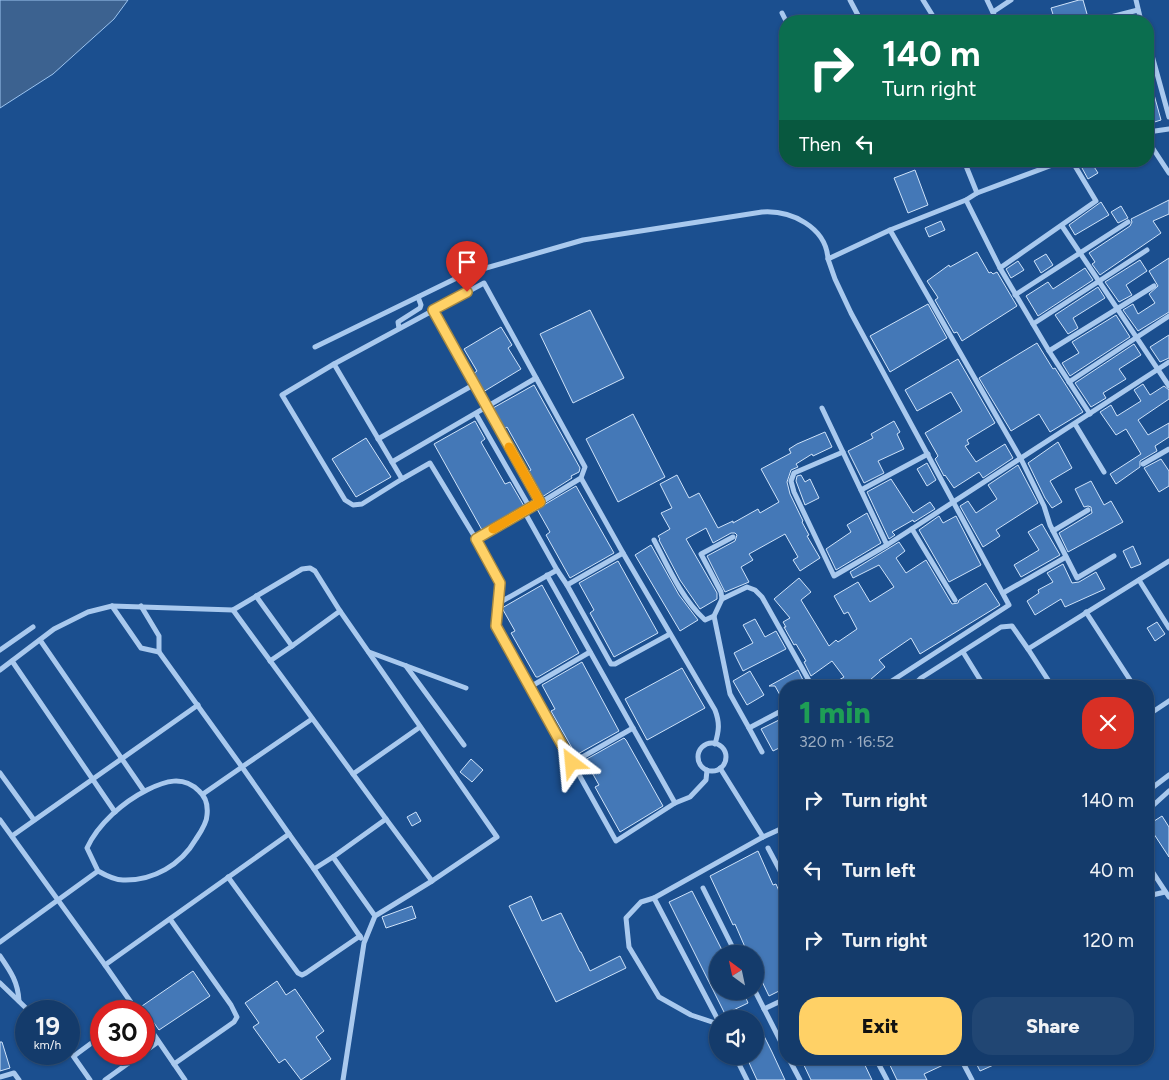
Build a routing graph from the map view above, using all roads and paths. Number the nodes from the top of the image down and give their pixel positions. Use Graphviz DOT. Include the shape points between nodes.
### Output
graph roads {
  1 [pos="850,0"];
  2 [pos="924,0"];
  3 [pos="987,0"];
  4 [pos="1011,0"];
  5 [pos="1136,0"];
  6 [pos="1138,10"];
  7 [pos="993,12"];
  8 [pos="858,15"];
  9 [pos="933,15"];
  10 [pos="994,15"];
  11 [pos="1118,15"];
  12 [pos="1140,15"];
  13 [pos="1154,63"];
  14 [pos="1155,67"];
  15 [pos="1169,117"];
  16 [pos="1169,129"];
  17 [pos="1154,131"];
  18 [pos="1154,150"];
  19 [pos="966,167"];
  20 [pos="1042,167"];
  21 [pos="1076,167"];
  22 [pos="1169,173"];
  23 [pos="977,193"];
  24 [pos="966,200"];
  25 [pos="1128,222"];
  26 [pos="1062,226"];
  27 [pos="890,230"];
  28 [pos="1147,250"];
  29 [pos="1080,254"];
  30 [pos="828,259"];
  31 [pos="1000,268"];
  32 [pos="1099,281"];
  33 [pos="1154,286"];
  34 [pos="1015,295"];
  35 [pos="418,297"];
  36 [pos="1118,309"];
  37 [pos="433,310"];
  38 [pos="1169,316"];
  39 [pos="1033,324"];
  40 [pos="399,328"];
  41 [pos="1137,337"];
  42 [pos="315,347"];
  43 [pos="1049,351"];
  44 [pos="1169,362"];
  45 [pos="334,364"];
  46 [pos="1159,369"];
  47 [pos="536,378"];
  48 [pos="1069,382"];
  49 [pos="475,384"];
  50 [pos="1169,386"];
  51 [pos="486,407"];
  52 [pos="822,408"];
  53 [pos="476,414"];
  54 [pos="1090,414"];
  55 [pos="1075,424"];
  56 [pos="378,439"];
  57 [pos="1169,450"];
  58 [pos="843,452"];
  59 [pos="928,454"];
  60 [pos="1021,459"];
  61 [pos="392,462"];
  62 [pos="1143,464"];
  63 [pos="1104,472"];
  64 [pos="402,478"];
  65 [pos="581,478"];
  66 [pos="861,490"];
  67 [pos="540,502"];
  68 [pos="954,502"];
  69 [pos="530,508"];
  70 [pos="1088,510"];
  71 [pos="524,512"];
  72 [pos="912,529"];
  73 [pos="1053,531"];
  74 [pos="733,536"];
  75 [pos="476,539"];
  76 [pos="654,540"];
  77 [pos="887,545"];
  78 [pos="623,553"];
  79 [pos="1114,556"];
  80 [pos="1066,557"];
  81 [pos="1169,560"];
  82 [pos="557,570"];
  83 [pos="547,575"];
  84 [pos="1138,580"];
  85 [pos="567,585"];
  86 [pos="1003,593"];
  87 [pos="256,596"];
  88 [pos="722,599"];
  89 [pos="955,600"];
  90 [pos="497,604"];
  91 [pos="112,606"];
  92 [pos="141,606"];
  93 [pos="233,610"];
  94 [pos="340,611"];
  95 [pos="1086,612"];
  96 [pos="714,616"];
  97 [pos="33,627"];
  98 [pos="1169,628"];
  99 [pos="670,634"];
  100 [pos="40,640"];
  101 [pos="292,646"];
  102 [pos="1028,649"];
  103 [pos="0,650"];
  104 [pos="159,652"];
  105 [pos="368,652"];
  106 [pos="590,652"];
  107 [pos="963,652"];
  108 [pos="12,661"];
  109 [pos="270,661"];
  110 [pos="406,666"];
  111 [pos="0,670"];
  112 [pos="809,680"];
  113 [pos="893,680"];
  114 [pos="919,680"];
  115 [pos="980,680"];
  116 [pos="1048,680"];
  117 [pos="1130,680"];
  118 [pos="530,687"];
  119 [pos="466,688"];
  120 [pos="1169,700"];
  121 [pos="198,705"];
  122 [pos="1154,709"];
  123 [pos="779,711"];
  124 [pos="312,719"];
  125 [pos="420,727"];
  126 [pos="632,728"];
  127 [pos="749,728"];
  128 [pos="715,744"];
  129 [pos="464,745"];
  130 [pos="762,752"];
  131 [pos="122,759"];
  132 [pos="572,763"];
  133 [pos="242,767"];
  134 [pos="720,768"];
  135 [pos="707,770"];
  136 [pos="0,773"];
  137 [pos="353,774"];
  138 [pos="1169,775"];
  139 [pos="93,778"];
  140 [pos="1154,786"];
  141 [pos="144,791"];
  142 [pos="1169,791"];
  143 [pos="203,794"];
  144 [pos="676,803"];
  145 [pos="1154,805"];
  146 [pos="115,812"];
  147 [pos="386,819"];
  148 [pos="0,820"];
  149 [pos="34,820"];
  150 [pos="779,830"];
  151 [pos="289,834"];
  152 [pos="12,836"];
  153 [pos="763,837"];
  154 [pos="768,848"];
  155 [pos="332,857"];
  156 [pos="314,869"];
  157 [pos="779,869"];
  158 [pos="98,871"];
  159 [pos="1154,874"];
  160 [pos="228,877"];
  161 [pos="432,881"];
  162 [pos="703,888"];
  163 [pos="1167,895"];
  164 [pos="1154,896"];
  165 [pos="654,898"];
  166 [pos="58,900"];
  167 [pos="375,916"];
  168 [pos="170,919"];
  169 [pos="360,936"];
  170 [pos="0,942"];
  171 [pos="364,942"];
  172 [pos="732,945"];
  173 [pos="0,956"];
  174 [pos="105,965"];
  175 [pos="0,983"];
  176 [pos="18,1000"];
  177 [pos="19,1000"];
  178 [pos="130,1000"];
  179 [pos="760,1000"];
  180 [pos="779,1002"];
  181 [pos="764,1009"];
  182 [pos="713,1010"];
  183 [pos="709,1021"];
  184 [pos="155,1037"];
  185 [pos="779,1038"];
  186 [pos="158,1042"];
  187 [pos="155,1044"];
  188 [pos="174,1064"];
  189 [pos="80,1065"];
  190 [pos="126,1065"];
  191 [pos="740,1065"];
  192 [pos="792,1065"];
  193 [pos="879,1065"];
  194 [pos="964,1065"];
  195 [pos="0,1077"];
  196 [pos="19,1080"];
  197 [pos="90,1080"];
  198 [pos="105,1080"];
  199 [pos="185,1080"];
  200 [pos="342,1080"];
  201 [pos="747,1080"];
  202 [pos="800,1080"];
  203 [pos="887,1080"];
  204 [pos="972,1080"];
  1 -- 8 [label="street"];
  2 -- 9 [label="street"];
  3 -- 7 [label="street"];
  4 -- 7 [label="street"];
  5 -- 6 [label="street"];
  6 -- 11 [label="street"];
  6 -- 12 [label="street"];
  7 -- 10 [label="street"];
  13 -- 14 [label="street"];
  14 -- 15 [label="street"];
  16 -- 17 [label="street"];
  18 -- 22 [label="street"];
  19 -- 23 [label="street"];
  20 -- 23 [label="street"];
  21 -- 26 [label="street" via="1096,202"];
  23 -- 24 [label="street"];
  24 -- 27 [label="street"];
  24 -- 31 [label="street"];
  25 -- 29 [label="street"];
  26 -- 29 [label="street"];
  26 -- 31 [label="street"];
  27 -- 30 [label="street"];
  27 -- 60 [label="street"];
  28 -- 32 [label="street"];
  29 -- 32 [label="street"];
  29 -- 34 [label="street"];
  30 -- 35 [label="street" via="825,243 807,223 774,211 762,212 584,240 464,274"];
  30 -- 59 [label="street" via="850,313"];
  31 -- 34 [label="street"];
  32 -- 36 [label="street"];
  32 -- 39 [label="street"];
  33 -- 36 [label="street"];
  34 -- 39 [label="street"];
  35 -- 40 [label="street" via="420,308 398,322"];
  35 -- 42 [label="street"];
  36 -- 41 [label="street"];
  36 -- 43 [label="street"];
  37 -- 40 [label="street"];
  37 -- 47 [label="street" via="484,283"];
  37 -- 49 [label="street"];
  38 -- 41 [label="street"];
  39 -- 43 [label="street"];
  40 -- 45 [label="street"];
  41 -- 46 [label="street"];
  41 -- 48 [label="street"];
  43 -- 48 [label="street"];
  44 -- 46 [label="street"];
  45 -- 56 [label="street"];
  45 -- 64 [label="street" via="282,395 345,500 353,505 362,504"];
  46 -- 50 [label="street"];
  46 -- 54 [label="street"];
  47 -- 51 [label="street"];
  47 -- 65 [label="street" via="585,467"];
  48 -- 54 [label="street"];
  49 -- 51 [label="street"];
  49 -- 56 [label="street"];
  51 -- 53 [label="street"];
  51 -- 67 [label="street"];
  52 -- 58 [label="street"];
  53 -- 61 [label="street"];
  53 -- 69 [label="street"];
  54 -- 55 [label="street"];
  55 -- 60 [label="street"];
  55 -- 63 [label="street"];
  56 -- 61 [label="street"];
  57 -- 62 [label="street"];
  58 -- 66 [label="street"];
  58 -- 77 [label="street" via="794,473 791,481 834,576"];
  59 -- 66 [label="street"];
  59 -- 68 [label="street"];
  60 -- 68 [label="street"];
  60 -- 73 [label="street"];
  61 -- 64 [label="street"];
  64 -- 75 [label="street" via="430,463"];
  65 -- 67 [label="street"];
  65 -- 78 [label="street"];
  66 -- 77 [label="street"];
  67 -- 69 [label="street"];
  68 -- 72 [label="street"];
  68 -- 86 [label="street"];
  69 -- 71 [label="street"];
  70 -- 73 [label="street"];
  71 -- 75 [label="street"];
  71 -- 82 [label="street"];
  72 -- 77 [label="street"];
  72 -- 89 [label="street"];
  73 -- 80 [label="street"];
  74 -- 88 [label="street" via="701,554"];
  75 -- 90 [label="street" via="500,583"];
  76 -- 96 [label="street" via="697,612 705,620"];
  78 -- 85 [label="street"];
  78 -- 99 [label="street"];
  79 -- 80 [label="street" via="1076,578"];
  80 -- 86 [label="street"];
  81 -- 84 [label="street"];
  82 -- 83 [label="street"];
  82 -- 85 [label="street"];
  83 -- 90 [label="street"];
  83 -- 106 [label="street"];
  84 -- 95 [label="street"];
  84 -- 98 [label="street"];
  85 -- 99 [label="street" via="611,664"];
  86 -- 113 [label="street" via="1009,605"];
  87 -- 93 [label="street"];
  87 -- 94 [label="street" via="302,569 310,568"];
  87 -- 101 [label="street"];
  88 -- 96 [label="street"];
  88 -- 112 [label="street" via="748,587 755,590"];
  90 -- 118 [label="street" via="496,626"];
  91 -- 92 [label="street"];
  91 -- 100 [label="street" via="70,620"];
  91 -- 104 [label="street" via="140,648"];
  92 -- 93 [label="street"];
  92 -- 104 [label="street" via="160,636"];
  93 -- 109 [label="street"];
  94 -- 101 [label="street"];
  94 -- 105 [label="street"];
  95 -- 102 [label="street"];
  95 -- 117 [label="street"];
  96 -- 127 [label="street" via="730,694"];
  97 -- 103 [label="street"];
  99 -- 128 [label="street" via="719,720"];
  100 -- 108 [label="street"];
  100 -- 131 [label="street"];
  101 -- 109 [label="street"];
  102 -- 107 [label="street" via="1012,626 1007,626"];
  102 -- 116 [label="street"];
  104 -- 121 [label="street"];
  105 -- 110 [label="street"];
  105 -- 125 [label="street"];
  106 -- 118 [label="street"];
  106 -- 126 [label="street"];
  107 -- 114 [label="street"];
  107 -- 115 [label="street"];
  108 -- 111 [label="street"];
  108 -- 139 [label="street"];
  109 -- 124 [label="street"];
  110 -- 119 [label="street"];
  110 -- 129 [label="street"];
  118 -- 132 [label="street"];
  120 -- 122 [label="street"];
  121 -- 131 [label="street"];
  121 -- 133 [label="street"];
  123 -- 127 [label="street"];
  124 -- 133 [label="street"];
  124 -- 137 [label="street"];
  125 -- 137 [label="street"];
  125 -- 161 [label="street" via="497,837"];
  126 -- 132 [label="street"];
  126 -- 144 [label="street"];
  127 -- 130 [label="street"];
  128 -- 134 [label="street" via="721,746 726,757"];
  128 -- 135 [label="street" via="707,744 700,749 698,757"];
  131 -- 139 [label="street"];
  131 -- 141 [label="street"];
  132 -- 144 [label="street" via="616,841"];
  133 -- 143 [label="street"];
  133 -- 151 [label="street"];
  134 -- 135 [label="street"];
  134 -- 153 [label="street"];
  135 -- 144 [label="street" via="706,780 698,790"];
  136 -- 149 [label="street"];
  137 -- 147 [label="street"];
  138 -- 140 [label="street"];
  139 -- 146 [label="street"];
  139 -- 149 [label="street"];
  141 -- 143 [label="street" via="185,780"];
  141 -- 146 [label="street"];
  142 -- 145 [label="street"];
  143 -- 158 [label="street" via="207,802 207,817 192,847 178,861 145,878 122,880"];
  146 -- 158 [label="street" via="98,829 87,848"];
  147 -- 155 [label="street"];
  147 -- 161 [label="street"];
  148 -- 152 [label="street"];
  149 -- 152 [label="street"];
  150 -- 153 [label="street"];
  151 -- 156 [label="street"];
  151 -- 160 [label="street"];
  152 -- 166 [label="street"];
  153 -- 165 [label="street"];
  154 -- 157 [label="street"];
  155 -- 156 [label="street"];
  155 -- 167 [label="street"];
  156 -- 169 [label="street"];
  158 -- 166 [label="street"];
  159 -- 163 [label="street"];
  160 -- 168 [label="street"];
  160 -- 169 [label="street" via="302,975"];
  161 -- 167 [label="street"];
  162 -- 172 [label="street"];
  163 -- 164 [label="street"];
  165 -- 182 [label="street"];
  165 -- 183 [label="street" via="641,902 626,918 629,947 659,997 690,1015"];
  166 -- 170 [label="street"];
  166 -- 174 [label="street"];
  167 -- 171 [label="street"];
  168 -- 174 [label="street"];
  168 -- 188 [label="street" via="237,1017"];
  169 -- 171 [label="street"];
  171 -- 200 [label="street"];
  173 -- 177 [label="street" via="19,988"];
  174 -- 178 [label="street"];
  175 -- 176 [label="street"];
  179 -- 181 [label="street"];
  180 -- 181 [label="street"];
  181 -- 185 [label="street"];
  184 -- 186 [label="street"];
  186 -- 187 [label="street"];
  186 -- 188 [label="street"];
  188 -- 199 [label="street"];
  189 -- 197 [label="street"];
  190 -- 198 [label="street"];
  191 -- 201 [label="street"];
  192 -- 202 [label="street"];
  193 -- 203 [label="street"];
  194 -- 204 [label="street"];
  195 -- 196 [label="street" via="14,1073"];
}
